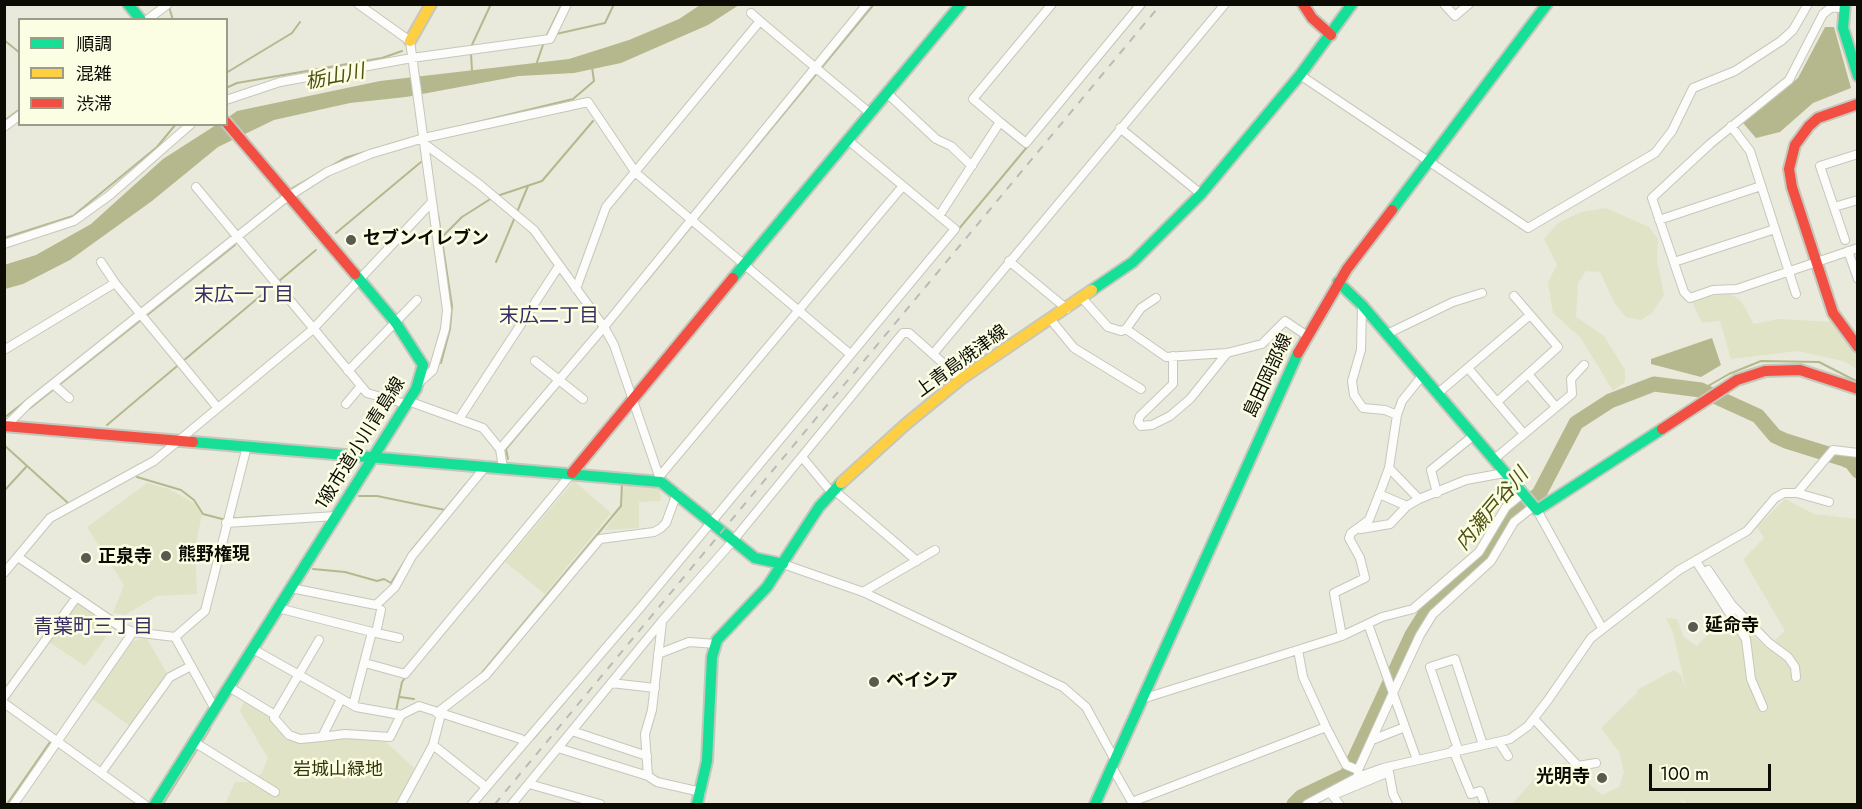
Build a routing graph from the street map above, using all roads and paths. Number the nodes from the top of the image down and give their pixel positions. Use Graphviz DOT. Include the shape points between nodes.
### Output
graph roads {
  1 [pos="128,4"];
  2 [pos="358,4"];
  3 [pos="431,4"];
  4 [pos="567,4"];
  5 [pos="867,4"];
  6 [pos="961,4"];
  7 [pos="1052,4"];
  8 [pos="1141,4"];
  9 [pos="1224,4"];
  10 [pos="1303,4"];
  11 [pos="1352,4"];
  12 [pos="1444,4"];
  13 [pos="1469,4"];
  14 [pos="1547,4"];
  15 [pos="1808,4"];
  16 [pos="165,6"];
  17 [pos="1842,6"];
  18 [pos="751,13"];
  19 [pos="139,18"];
  20 [pos="150,18"];
  21 [pos="760,21"];
  22 [pos="1331,34"];
  23 [pos="410,41"];
  24 [pos="412,60"];
  25 [pos="816,67"];
  26 [pos="1300,75"];
  27 [pos="1857,76"];
  28 [pos="888,94"];
  29 [pos="228,99"];
  30 [pos="1857,104"];
  31 [pos="871,114"];
  32 [pos="18,116"];
  33 [pos="1000,122"];
  34 [pos="228,124"];
  35 [pos="189,126"];
  36 [pos="1731,126"];
  37 [pos="4,127"];
  38 [pos="1120,128"];
  39 [pos="849,141"];
  40 [pos="425,142"];
  41 [pos="1857,154"];
  42 [pos="1429,159"];
  43 [pos="972,166"];
  44 [pos="636,173"];
  45 [pos="1761,186"];
  46 [pos="196,187"];
  47 [pos="902,187"];
  48 [pos="1201,194"];
  49 [pos="289,196"];
  50 [pos="1857,200"];
  51 [pos="432,202"];
  52 [pos="1834,207"];
  53 [pos="939,216"];
  54 [pos="692,220"];
  55 [pos="1659,220"];
  56 [pos="1775,229"];
  57 [pos="234,235"];
  58 [pos="1845,240"];
  59 [pos="4,244"];
  60 [pos="1857,248"];
  61 [pos="1848,251"];
  62 [pos="1010,261"];
  63 [pos="101,262"];
  64 [pos="1674,262"];
  65 [pos="1816,262"];
  66 [pos="745,264"];
  67 [pos="559,266"];
  68 [pos="1789,271"];
  69 [pos="1857,279"];
  70 [pos="360,280"];
  71 [pos="1338,282"];
  72 [pos="115,283"];
  73 [pos="576,289"];
  74 [pos="1482,293"];
  75 [pos="1796,294"];
  76 [pos="1514,296"];
  77 [pos="1082,298"];
  78 [pos="1156,298"];
  79 [pos="417,300"];
  80 [pos="1362,305"];
  81 [pos="1067,309"];
  82 [pos="799,311"];
  83 [pos="141,315"];
  84 [pos="1530,315"];
  85 [pos="1051,320"];
  86 [pos="396,323"];
  87 [pos="1126,329"];
  88 [pos="312,330"];
  89 [pos="606,331"];
  90 [pos="1387,334"];
  91 [pos="1306,335"];
  92 [pos="1857,347"];
  93 [pos="4,350"];
  94 [pos="1227,353"];
  95 [pos="850,354"];
  96 [pos="933,354"];
  97 [pos="1173,356"];
  98 [pos="535,361"];
  99 [pos="1584,365"];
  100 [pos="1468,368"];
  101 [pos="348,371"];
  102 [pos="1528,374"];
  103 [pos="1422,376"];
  104 [pos="961,379"];
  105 [pos="421,381"];
  106 [pos="561,382"];
  107 [pos="53,384"];
  108 [pos="361,386"];
  109 [pos="1141,389"];
  110 [pos="1857,389"];
  111 [pos="1437,394"];
  112 [pos="69,398"];
  113 [pos="583,399"];
  114 [pos="634,399"];
  115 [pos="407,402"];
  116 [pos="1497,402"];
  117 [pos="346,404"];
  118 [pos="217,407"];
  119 [pos="1556,407"];
  120 [pos="1397,415"];
  121 [pos="459,419"];
  122 [pos="5,426"];
  123 [pos="1524,434"];
  124 [pos="1473,436"];
  125 [pos="176,440"];
  126 [pos="247,446"];
  127 [pos="500,449"];
  128 [pos="1857,453"];
  129 [pos="372,457"];
  130 [pos="802,457"];
  131 [pos="1493,460"];
  132 [pos="486,466"];
  133 [pos="503,468"];
  134 [pos="1389,468"];
  135 [pos="1504,472"];
  136 [pos="572,473"];
  137 [pos="660,479"];
  138 [pos="833,491"];
  139 [pos="677,493"];
  140 [pos="1437,493"];
  141 [pos="1797,493"];
  142 [pos="1379,494"];
  143 [pos="1419,500"];
  144 [pos="1529,502"];
  145 [pos="1828,502"];
  146 [pos="1407,506"];
  147 [pos="336,516"];
  148 [pos="711,522"];
  149 [pos="226,523"];
  150 [pos="1355,530"];
  151 [pos="732,542"];
  152 [pos="935,550"];
  153 [pos="18,557"];
  154 [pos="1698,560"];
  155 [pos="917,561"];
  156 [pos="783,564"];
  157 [pos="4,573"];
  158 [pos="291,588"];
  159 [pos="863,592"];
  160 [pos="76,598"];
  161 [pos="278,608"];
  162 [pos="381,610"];
  163 [pos="662,621"];
  164 [pos="1368,624"];
  165 [pos="1602,628"];
  166 [pos="133,632"];
  167 [pos="374,632"];
  168 [pos="1342,636"];
  169 [pos="175,637"];
  170 [pos="399,638"];
  171 [pos="319,640"];
  172 [pos="716,644"];
  173 [pos="253,649"];
  174 [pos="1298,650"];
  175 [pos="658,654"];
  176 [pos="365,663"];
  177 [pos="191,666"];
  178 [pos="300,675"];
  179 [pos="1796,677"];
  180 [pos="611,683"];
  181 [pos="229,687"];
  182 [pos="654,688"];
  183 [pos="1393,693"];
  184 [pos="4,697"];
  185 [pos="341,699"];
  186 [pos="1142,699"];
  187 [pos="4,703"];
  188 [pos="353,705"];
  189 [pos="1763,707"];
  190 [pos="215,709"];
  191 [pos="439,714"];
  192 [pos="275,715"];
  193 [pos="401,715"];
  194 [pos="1534,718"];
  195 [pos="1326,727"];
  196 [pos="1405,727"];
  197 [pos="572,731"];
  198 [pos="322,736"];
  199 [pos="57,740"];
  200 [pos="1372,740"];
  201 [pos="194,742"];
  202 [pos="524,742"];
  203 [pos="1499,742"];
  204 [pos="434,745"];
  205 [pos="1483,745"];
  206 [pos="558,748"];
  207 [pos="1456,750"];
  208 [pos="647,756"];
  209 [pos="1509,756"];
  210 [pos="1413,761"];
  211 [pos="1596,763"];
  212 [pos="1114,764"];
  213 [pos="1389,772"];
  214 [pos="101,773"];
  215 [pos="1358,774"];
  216 [pos="648,776"];
  217 [pos="529,784"];
  218 [pos="486,788"];
  219 [pos="275,792"];
  220 [pos="701,792"];
  221 [pos="1335,800"];
  222 [pos="1484,802"];
  223 [pos="515,803"];
  224 [pos="1132,803"];
  225 [pos="14,804"];
  226 [pos="144,804"];
  227 [pos="155,804"];
  228 [pos="401,804"];
  229 [pos="472,804"];
  230 [pos="600,804"];
  231 [pos="697,804"];
  232 [pos="1095,804"];
  233 [pos="1307,804"];
  234 [pos="1398,804"];
  1 -- 19 [label="street"];
  2 -- 23 [label="street"];
  3 -- 23 [label="street"];
  4 -- 24 [label="street" via="550,39"];
  5 -- 25 [label="street"];
  6 -- 28 [label="street"];
  7 -- 33 [label="street" via="973,99"];
  8 -- 33 [label="street" via="1026,142"];
  9 -- 38 [label="street"];
  10 -- 22 [label="street"];
  11 -- 22 [label="street, 上青島焼津線"];
  12 -- 13 [label="street" via="1455,15"];
  14 -- 42 [label="street, 島田岡部線"];
  15 -- 42 [label="street" via="1781,40 1735,71 1693,88 1672,131 1655,153 1528,228"];
  16 -- 20 [label="street"];
  17 -- 27 [label="street" via="1843,28"];
  17 -- 36 [label="street" via="1823,14 1789,80"];
  18 -- 21 [label="street"];
  21 -- 25 [label="street"];
  21 -- 44 [label="street"];
  22 -- 26 [label="street, 上青島焼津線"];
  23 -- 24 [label="street"];
  24 -- 29 [label="street" via="280,82"];
  24 -- 40 [label="street"];
  25 -- 31 [label="street"];
  25 -- 54 [label="street"];
  26 -- 42 [label="street"];
  26 -- 48 [label="street, 上青島焼津線"];
  28 -- 31 [label="street"];
  28 -- 43 [label="street"];
  30 -- 65 [label="street" via="1818,118 1800,136 1791,158 1792,187"];
  31 -- 39 [label="street"];
  32 -- 37 [label="street"];
  33 -- 43 [label="street"];
  34 -- 49 [label="street, 1級市道小川青島線"];
  35 -- 59 [label="street" via="74,221"];
  36 -- 45 [label="street" via="1750,151"];
  36 -- 55 [label="street" via="1652,198"];
  38 -- 48 [label="street"];
  38 -- 62 [label="street"];
  39 -- 47 [label="street"];
  39 -- 66 [label="street"];
  40 -- 44 [label="street" via="588,102"];
  40 -- 49 [label="street" via="346,163"];
  40 -- 51 [label="street"];
  40 -- 67 [label="street" via="534,230"];
  41 -- 52 [label="street" via="1820,166"];
  42 -- 71 [label="street, 島田岡部線"];
  43 -- 53 [label="street"];
  44 -- 54 [label="street"];
  44 -- 73 [label="street" via="603,212"];
  45 -- 55 [label="street"];
  45 -- 56 [label="street"];
  46 -- 57 [label="street"];
  47 -- 53 [label="street"];
  47 -- 82 [label="street"];
  48 -- 77 [label="street, 上青島焼津線" via="1133,262"];
  49 -- 57 [label="street"];
  49 -- 70 [label="street, 1級市道小川青島線"];
  50 -- 52 [label="street"];
  51 -- 70 [label="street"];
  51 -- 105 [label="street" via="447,310 433,370"];
  52 -- 58 [label="street"];
  53 -- 95 [label="street" via="955,229"];
  54 -- 66 [label="street"];
  54 -- 89 [label="street"];
  55 -- 64 [label="street"];
  56 -- 64 [label="street"];
  56 -- 68 [label="street"];
  57 -- 83 [label="street"];
  57 -- 88 [label="street"];
  60 -- 61 [label="street"];
  61 -- 65 [label="street"];
  61 -- 69 [label="street"];
  62 -- 81 [label="street"];
  62 -- 96 [label="street"];
  63 -- 72 [label="street"];
  64 -- 68 [label="street" via="1684,292 1690,298 1713,290 1737,289"];
  65 -- 68 [label="street"];
  65 -- 92 [label="street" via="1833,313"];
  66 -- 82 [label="street"];
  66 -- 114 [label="street"];
  67 -- 73 [label="street"];
  67 -- 121 [label="street"];
  68 -- 75 [label="street"];
  70 -- 86 [label="street, 1級市道小川青島線"];
  70 -- 88 [label="street"];
  71 -- 80 [label="street"];
  71 -- 91 [label="street, 島田岡部線"];
  72 -- 83 [label="street"];
  72 -- 93 [label="street"];
  73 -- 89 [label="street"];
  74 -- 90 [label="street" via="1453,302"];
  76 -- 84 [label="street"];
  77 -- 81 [label="street, 上青島焼津線"];
  77 -- 87 [label="street" via="1108,327"];
  78 -- 87 [label="street" via="1141,308"];
  79 -- 86 [label="street"];
  80 -- 90 [label="street"];
  80 -- 120 [label="street" via="1361,350 1352,381 1354,395 1363,408"];
  81 -- 85 [label="street, 上青島焼津線"];
  82 -- 95 [label="street"];
  82 -- 137 [label="street"];
  83 -- 107 [label="street"];
  83 -- 118 [label="street"];
  84 -- 100 [label="street"];
  84 -- 102 [label="street" via="1558,347"];
  85 -- 104 [label="street, 上青島焼津線"];
  85 -- 109 [label="street" via="1074,348"];
  86 -- 101 [label="street"];
  86 -- 105 [label="street, 1級市道小川青島線" via="423,365"];
  87 -- 97 [label="street" via="1166,357"];
  88 -- 101 [label="street"];
  88 -- 118 [label="street"];
  89 -- 106 [label="street"];
  89 -- 114 [label="street"];
  90 -- 103 [label="street"];
  91 -- 94 [label="street" via="1286,321 1262,344"];
  91 -- 186 [label="street, 島田岡部線"];
  94 -- 97 [label="street"];
  94 -- 97 [label="street" via="1190,399 1170,416 1141,426 1140,416 1173,384"];
  95 -- 148 [label="street"];
  96 -- 104 [label="street"];
  96 -- 130 [label="street" via="909,333 903,333"];
  98 -- 106 [label="street"];
  99 -- 119 [label="street" via="1571,379 1572,393"];
  100 -- 111 [label="street"];
  100 -- 116 [label="street"];
  101 -- 108 [label="street"];
  102 -- 116 [label="street"];
  102 -- 119 [label="street"];
  103 -- 111 [label="street"];
  103 -- 120 [label="street" via="1402,400"];
  104 -- 138 [label="street, 上青島焼津線"];
  105 -- 115 [label="street, 1級市道小川青島線"];
  106 -- 113 [label="street"];
  106 -- 127 [label="street"];
  107 -- 112 [label="street"];
  107 -- 122 [label="street"];
  108 -- 115 [label="street" via="367,393"];
  108 -- 117 [label="street"];
  110 -- 144 [label="street" via="1814,372 1788,369 1750,375"];
  111 -- 124 [label="street"];
  114 -- 136 [label="street"];
  114 -- 137 [label="street"];
  115 -- 121 [label="street"];
  115 -- 129 [label="street, 1級市道小川青島線"];
  116 -- 123 [label="street"];
  118 -- 125 [label="street"];
  119 -- 123 [label="street"];
  120 -- 134 [label="street"];
  121 -- 127 [label="street" via="483,428"];
  122 -- 125 [label="street"];
  123 -- 131 [label="street"];
  124 -- 131 [label="street"];
  124 -- 140 [label="street" via="1431,470"];
  125 -- 126 [label="street"];
  125 -- 153 [label="street" via="154,461 50,518"];
  126 -- 129 [label="street"];
  126 -- 149 [label="street"];
  127 -- 133 [label="street"];
  128 -- 141 [label="street" via="1837,449"];
  129 -- 132 [label="street"];
  129 -- 147 [label="street, 1級市道小川青島線"];
  130 -- 138 [label="street"];
  130 -- 151 [label="street"];
  131 -- 135 [label="street"];
  132 -- 133 [label="street"];
  132 -- 158 [label="street" via="411,556 395,586 376,605"];
  133 -- 136 [label="street"];
  134 -- 142 [label="street"];
  134 -- 143 [label="street"];
  135 -- 140 [label="street" via="1466,480"];
  135 -- 144 [label="street"];
  136 -- 137 [label="street"];
  136 -- 176 [label="street" via="405,674"];
  137 -- 139 [label="street"];
  138 -- 155 [label="street"];
  138 -- 156 [label="street, 上青島焼津線"];
  139 -- 148 [label="street"];
  139 -- 191 [label="street" via="661,528 600,539 486,675"];
  140 -- 143 [label="street"];
  141 -- 145 [label="street"];
  141 -- 154 [label="street" via="1775,498 1747,531"];
  142 -- 146 [label="street"];
  142 -- 150 [label="street" via="1369,520"];
  143 -- 146 [label="street"];
  144 -- 164 [label="street" via="1506,507 1479,552 1424,603"];
  144 -- 165 [label="street"];
  144 -- 183 [label="street" via="1491,561 1433,614"];
  146 -- 150 [label="street" via="1390,524"];
  147 -- 149 [label="street"];
  147 -- 158 [label="street, 1級市道小川青島線"];
  148 -- 151 [label="street"];
  148 -- 202 [label="street"];
  149 -- 169 [label="street" via="206,611"];
  150 -- 168 [label="street" via="1349,538 1365,578 1334,594"];
  151 -- 156 [label="street" via="755,558"];
  151 -- 163 [label="street"];
  152 -- 155 [label="street"];
  153 -- 157 [label="street"];
  153 -- 160 [label="street"];
  154 -- 165 [label="street" via="1678,570"];
  154 -- 179 [label="street" via="1732,605 1788,657"];
  154 -- 189 [label="street" via="1746,639 1751,679"];
  155 -- 159 [label="street"];
  156 -- 159 [label="street"];
  156 -- 172 [label="street, 上青島焼津線" via="761,595"];
  158 -- 161 [label="street, 1級市道小川青島線"];
  159 -- 212 [label="street" via="1063,687 1086,707"];
  160 -- 166 [label="street"];
  160 -- 184 [label="street"];
  161 -- 167 [label="street"];
  161 -- 173 [label="street, 1級市道小川青島線"];
  162 -- 167 [label="street"];
  163 -- 175 [label="street"];
  163 -- 180 [label="street"];
  164 -- 168 [label="street"];
  164 -- 183 [label="street"];
  165 -- 194 [label="street"];
  166 -- 169 [label="street"];
  166 -- 199 [label="street"];
  167 -- 170 [label="street"];
  167 -- 176 [label="street"];
  168 -- 174 [label="street"];
  169 -- 177 [label="street"];
  171 -- 178 [label="street"];
  172 -- 175 [label="street" via="689,642"];
  172 -- 220 [label="street"];
  173 -- 178 [label="street"];
  173 -- 181 [label="street, 1級市道小川青島線"];
  174 -- 186 [label="street"];
  174 -- 195 [label="street" via="1303,677"];
  175 -- 182 [label="street"];
  176 -- 188 [label="street"];
  177 -- 190 [label="street"];
  177 -- 214 [label="street" via="170,677"];
  178 -- 185 [label="street"];
  178 -- 192 [label="street"];
  180 -- 182 [label="street"];
  180 -- 197 [label="street"];
  181 -- 190 [label="street, 1級市道小川青島線"];
  181 -- 192 [label="street"];
  182 -- 208 [label="street" via="645,734"];
  183 -- 196 [label="street"];
  183 -- 200 [label="street"];
  185 -- 188 [label="street"];
  185 -- 198 [label="street"];
  186 -- 212 [label="street, 島田岡部線"];
  187 -- 199 [label="street"];
  188 -- 193 [label="street"];
  190 -- 201 [label="street, 1級市道小川青島線"];
  191 -- 193 [label="street" via="419,706"];
  191 -- 202 [label="street"];
  191 -- 204 [label="street"];
  192 -- 198 [label="street" via="289,735 300,739"];
  193 -- 198 [label="street" via="390,736"];
  194 -- 203 [label="street" via="1510,739"];
  194 -- 211 [label="street" via="1578,766"];
  195 -- 215 [label="street" via="1346,765"];
  195 -- 224 [label="street"];
  196 -- 200 [label="street"];
  196 -- 210 [label="street"];
  197 -- 206 [label="street"];
  197 -- 208 [label="street"];
  199 -- 214 [label="street"];
  199 -- 225 [label="street"];
  200 -- 215 [label="street"];
  201 -- 219 [label="street"];
  201 -- 227 [label="street, 1級市道小川青島線"];
  202 -- 218 [label="street"];
  203 -- 205 [label="street"];
  203 -- 209 [label="street"];
  204 -- 218 [label="street"];
  204 -- 228 [label="street"];
  205 -- 207 [label="street"];
  205 -- 207 [label="street" via="1455,659 1430,667"];
  206 -- 216 [label="street"];
  206 -- 217 [label="street"];
  207 -- 210 [label="street"];
  207 -- 222 [label="street" via="1472,794 1480,791"];
  208 -- 216 [label="street"];
  210 -- 213 [label="street"];
  210 -- 215 [label="street"];
  212 -- 224 [label="street"];
  212 -- 232 [label="street, 島田岡部線"];
  213 -- 221 [label="street"];
  213 -- 234 [label="street"];
  214 -- 226 [label="street"];
  215 -- 221 [label="street"];
  216 -- 220 [label="street" via="657,782"];
  217 -- 223 [label="street"];
  217 -- 230 [label="street"];
  218 -- 229 [label="street"];
  220 -- 231 [label="street"];
  221 -- 233 [label="street"];
}
